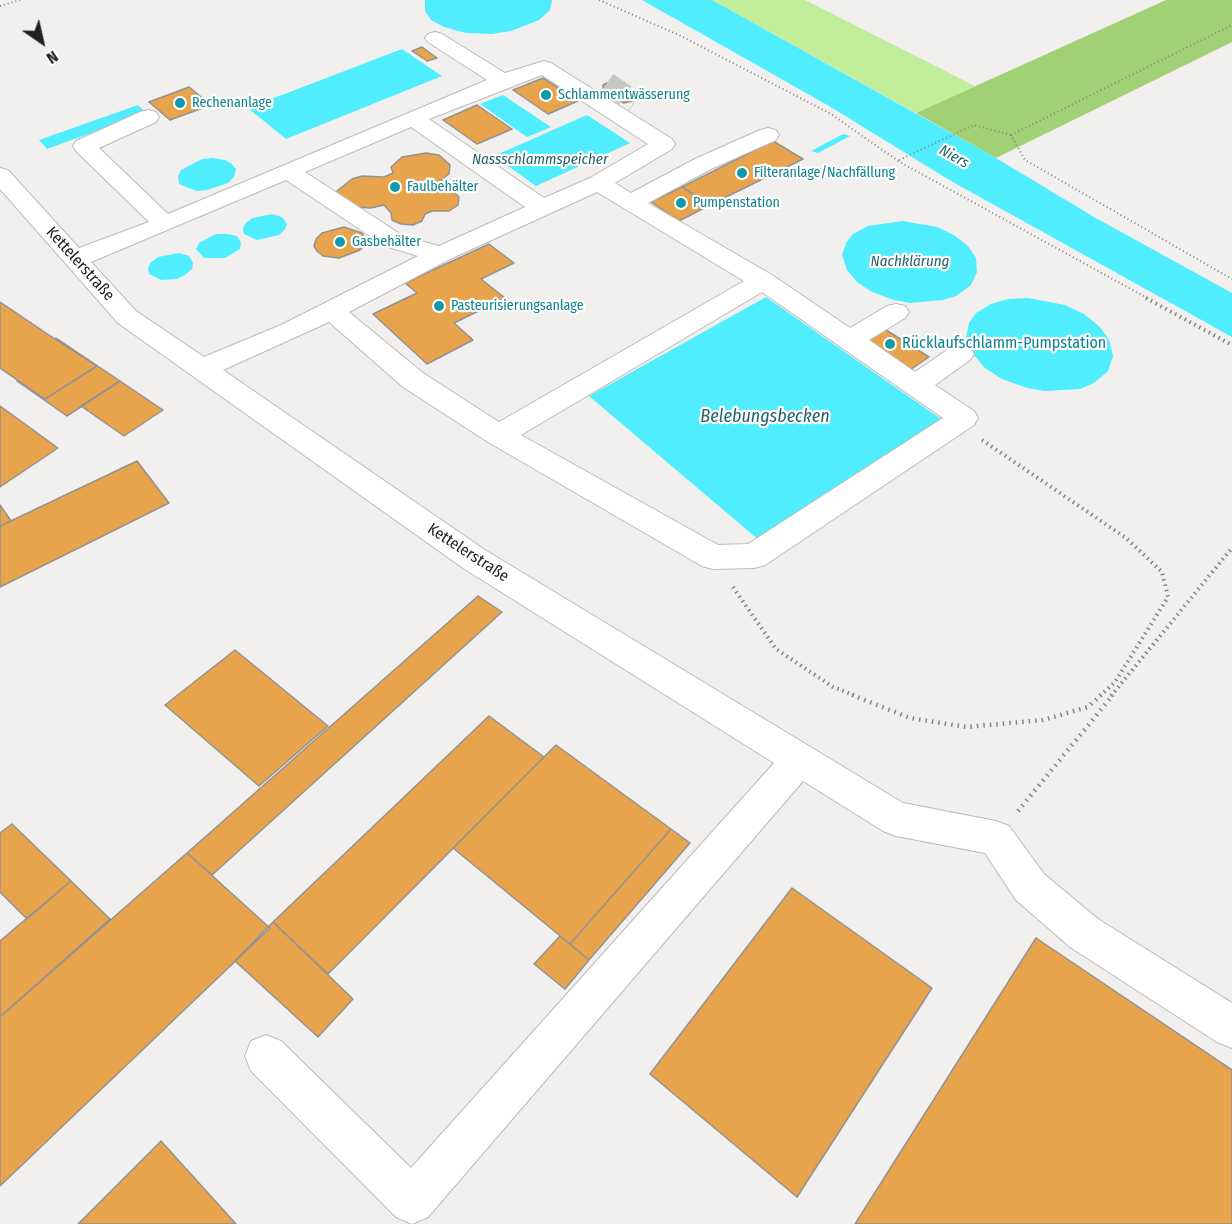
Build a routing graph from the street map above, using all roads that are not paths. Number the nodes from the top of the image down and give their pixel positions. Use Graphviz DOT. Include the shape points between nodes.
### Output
graph roads {
  1 [pos="435,38"];
  2 [pos="544,68"];
  3 [pos="588,70"];
  4 [pos="503,81"];
  5 [pos="635,102"];
  6 [pos="148,117"];
  7 [pos="414,118"];
  8 [pos="768,135"];
  9 [pos="664,144"];
  10 [pos="703,164"];
  11 [pos="288,171"];
  12 [pos="0,175"];
  13 [pos="598,183"];
  14 [pos="630,203"];
  15 [pos="542,208"];
  16 [pos="165,224"];
  17 [pos="441,254"];
  18 [pos="75,259"];
  19 [pos="763,281"];
  20 [pos="332,310"];
  21 [pos="896,312"];
  22 [pos="850,339"];
  23 [pos="960,354"];
  24 [pos="201,369"];
  25 [pos="917,384"];
  26 [pos="498,435"];
  27 [pos="799,760"];
  28 [pos="1232,1027"];
  29 [pos="266,1056"];
  1 -- 4 [label="street"];
  2 -- 3 [label="street" via="568,64"];
  2 -- 4 [label="street"];
  2 -- 9 [label="street"];
  4 -- 7 [label="street"];
  5 -- 9 [label="street" via="666,125"];
  6 -- 16 [label="street" via="84,146"];
  7 -- 11 [label="street"];
  7 -- 15 [label="street"];
  8 -- 10 [label="street"];
  9 -- 10 [label="street"];
  9 -- 13 [label="street"];
  10 -- 14 [label="street"];
  11 -- 16 [label="street"];
  11 -- 17 [label="street" via="394,241"];
  12 -- 18 [label="street, Kettelerstraße"];
  13 -- 14 [label="street"];
  13 -- 15 [label="street"];
  14 -- 19 [label="street"];
  15 -- 17 [label="street"];
  16 -- 18 [label="street"];
  17 -- 20 [label="street"];
  18 -- 24 [label="street, Kettelerstraße" via="127,317"];
  19 -- 22 [label="street"];
  19 -- 26 [label="street"];
  20 -- 24 [label="street"];
  20 -- 26 [label="street" via="413,380"];
  21 -- 22 [label="street"];
  22 -- 25 [label="street"];
  23 -- 25 [label="street"];
  24 -- 27 [label="street, Kettelerstraße" via="474,559"];
  25 -- 26 [label="street" via="964,418 754,556 713,557"];
  27 -- 28 [label="street, Kettelerstraße" via="896,819 996,838 1030,887 1084,933"];
  27 -- 29 [label="street" via="412,1201"];
}
